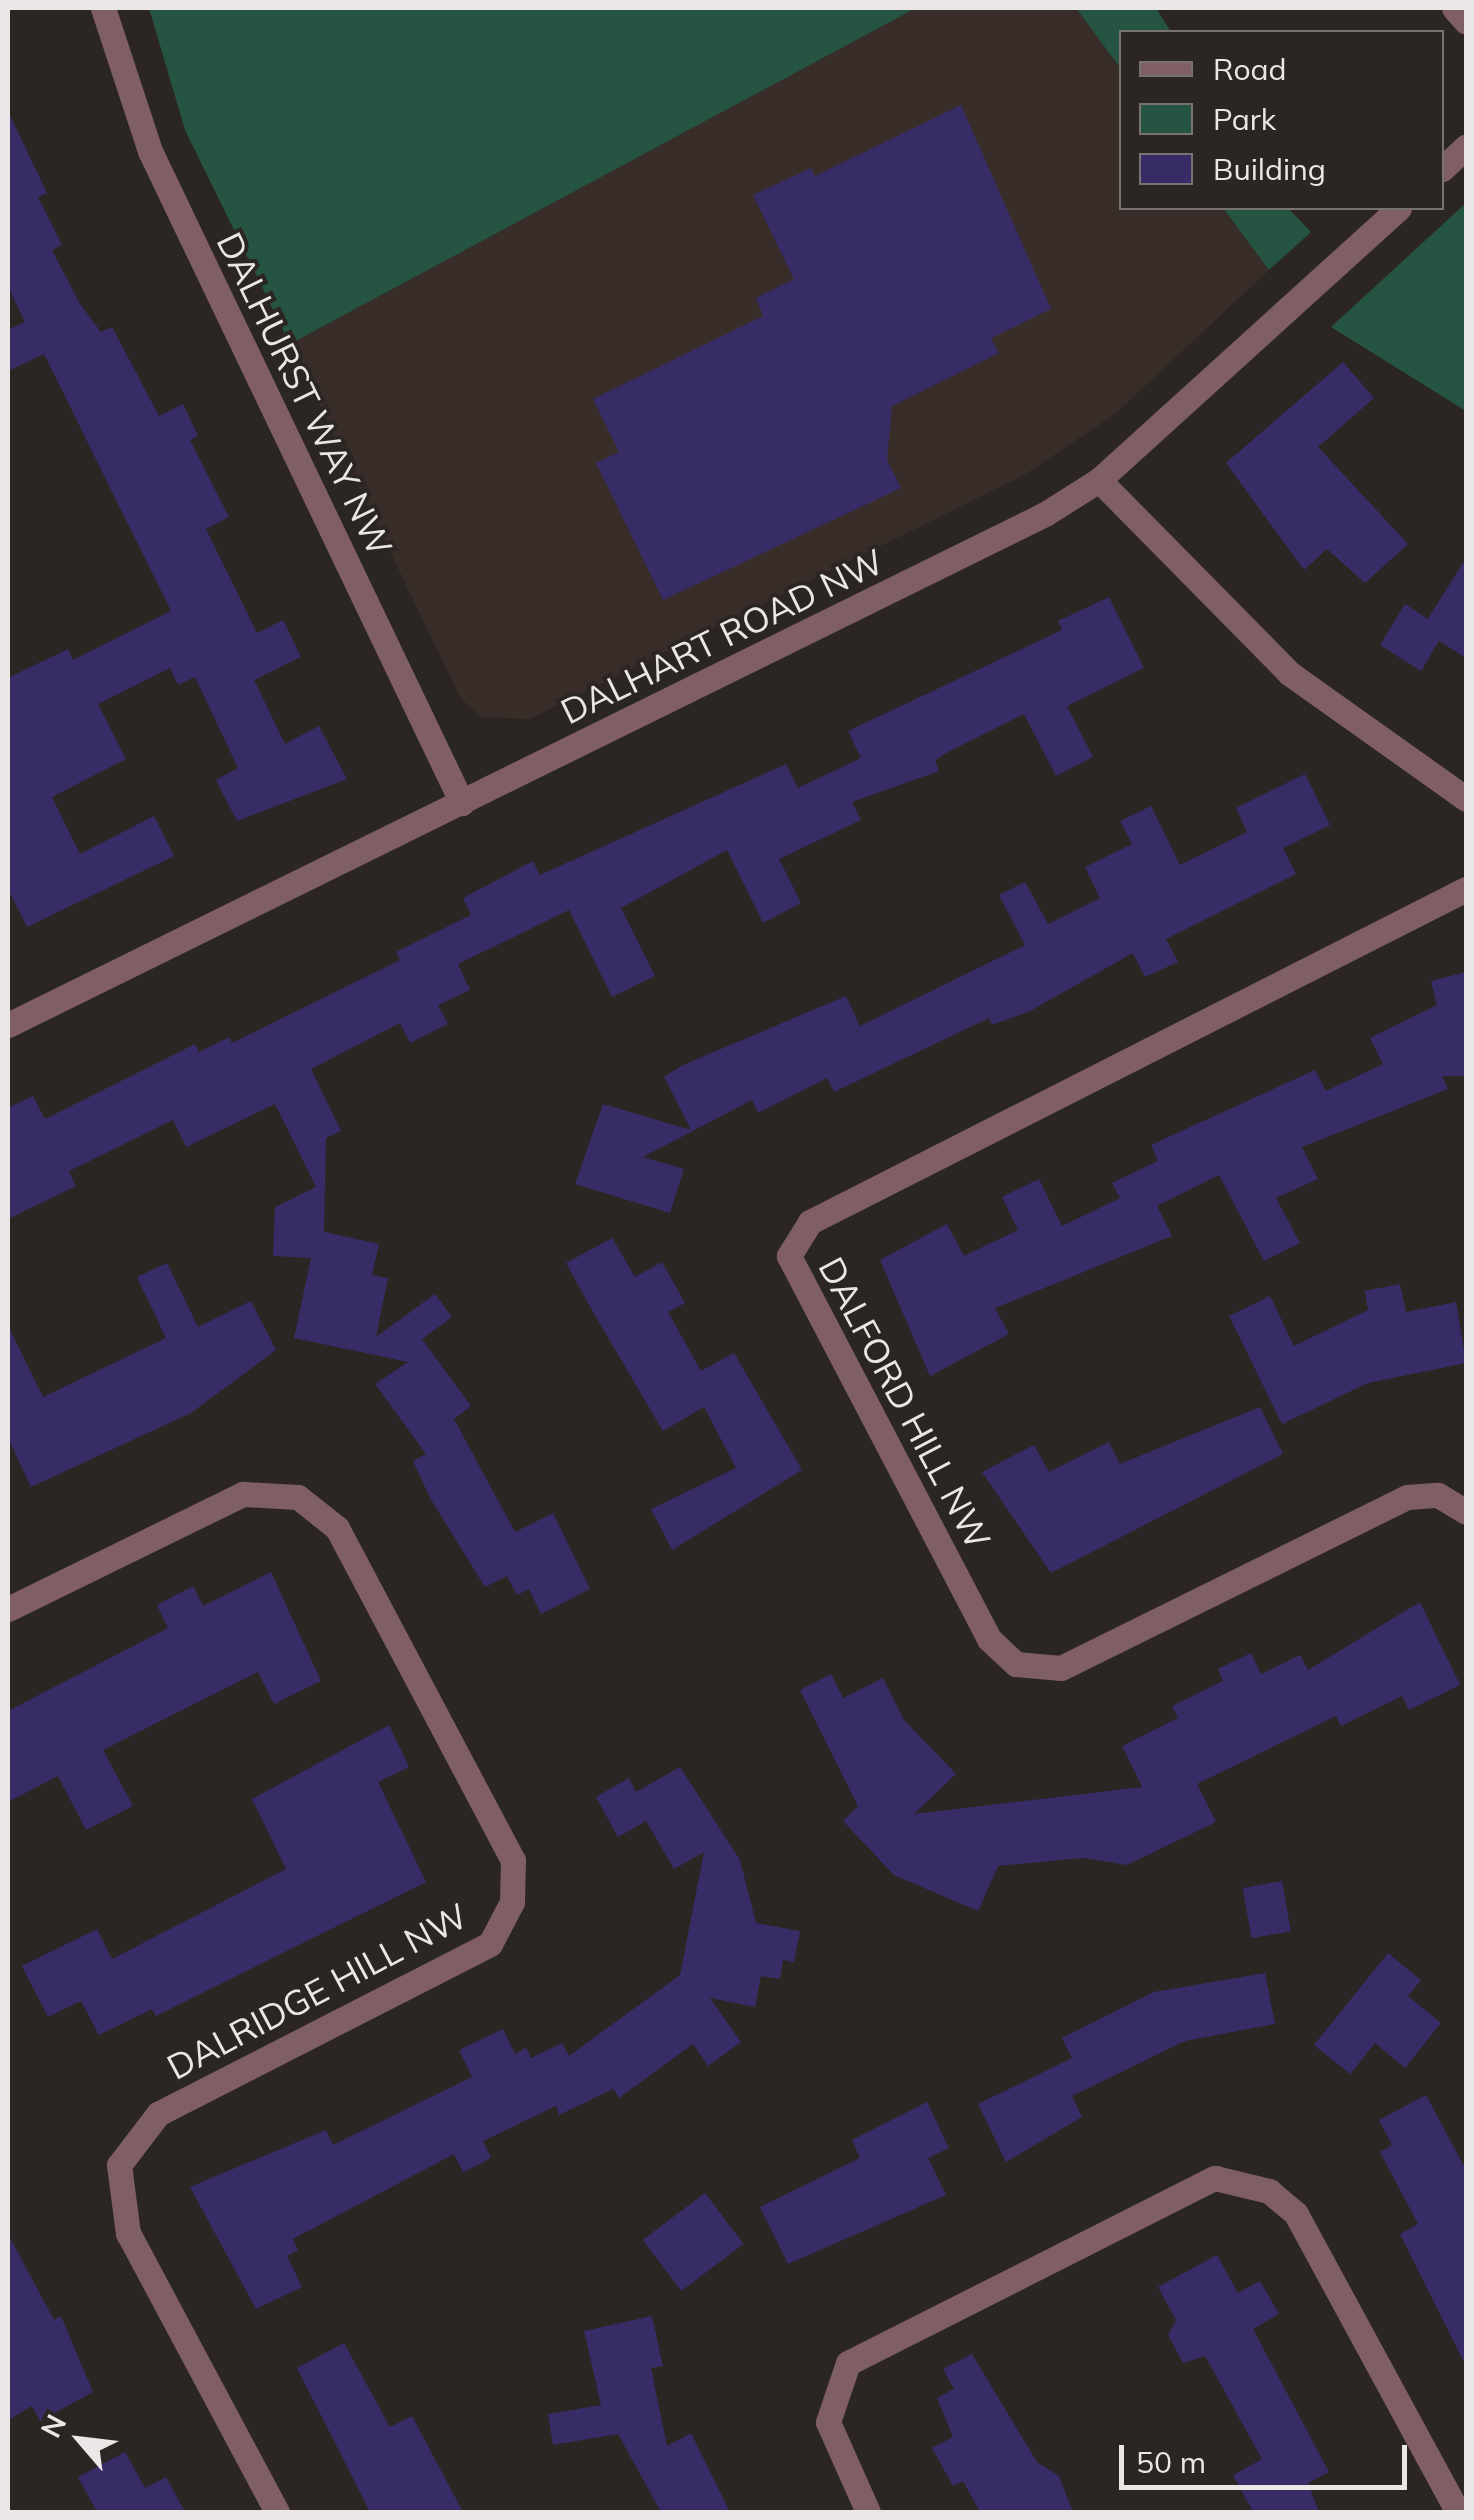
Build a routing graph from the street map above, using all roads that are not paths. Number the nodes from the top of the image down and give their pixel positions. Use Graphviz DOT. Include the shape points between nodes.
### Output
graph roads {
  1 [pos="102,8"];
  2 [pos="1454,8"];
  3 [pos="1466,22"];
  4 [pos="1466,147"];
  5 [pos="1444,168"];
  6 [pos="1397,210"];
  7 [pos="1100,480"];
  8 [pos="1466,800"];
  9 [pos="462,803"];
  10 [pos="1466,889"];
  11 [pos="8,1026"];
  12 [pos="1466,1512"];
  13 [pos="8,1609"];
  14 [pos="277,2512"];
  15 [pos="868,2512"];
  16 [pos="1458,2512"];
  1 -- 9 [label="street, DALHURST WAY NW" via="150,150"];
  2 -- 3 [label="street"];
  4 -- 5 [label="street"];
  6 -- 7 [label="street, DALHART ROAD NW"];
  7 -- 8 [label="street" via="1289,674"];
  7 -- 9 [label="street, DALHART ROAD NW"];
  9 -- 11 [label="street, DALHART ROAD NW"];
  10 -- 12 [label="street, DALFORD HILL NW" via="810,1222 789,1256 989,1639 1016,1664 1062,1668 1406,1497 1438,1495"];
  13 -- 14 [label="street, DALRIDGE HILL NW" via="243,1494 298,1497 337,1528 513,1860 512,1902 490,1944 158,2114 119,2164 128,2234"];
  15 -- 16 [label="street" via="828,2422 848,2362 1215,2178 1268,2190 1296,2214"];
}
